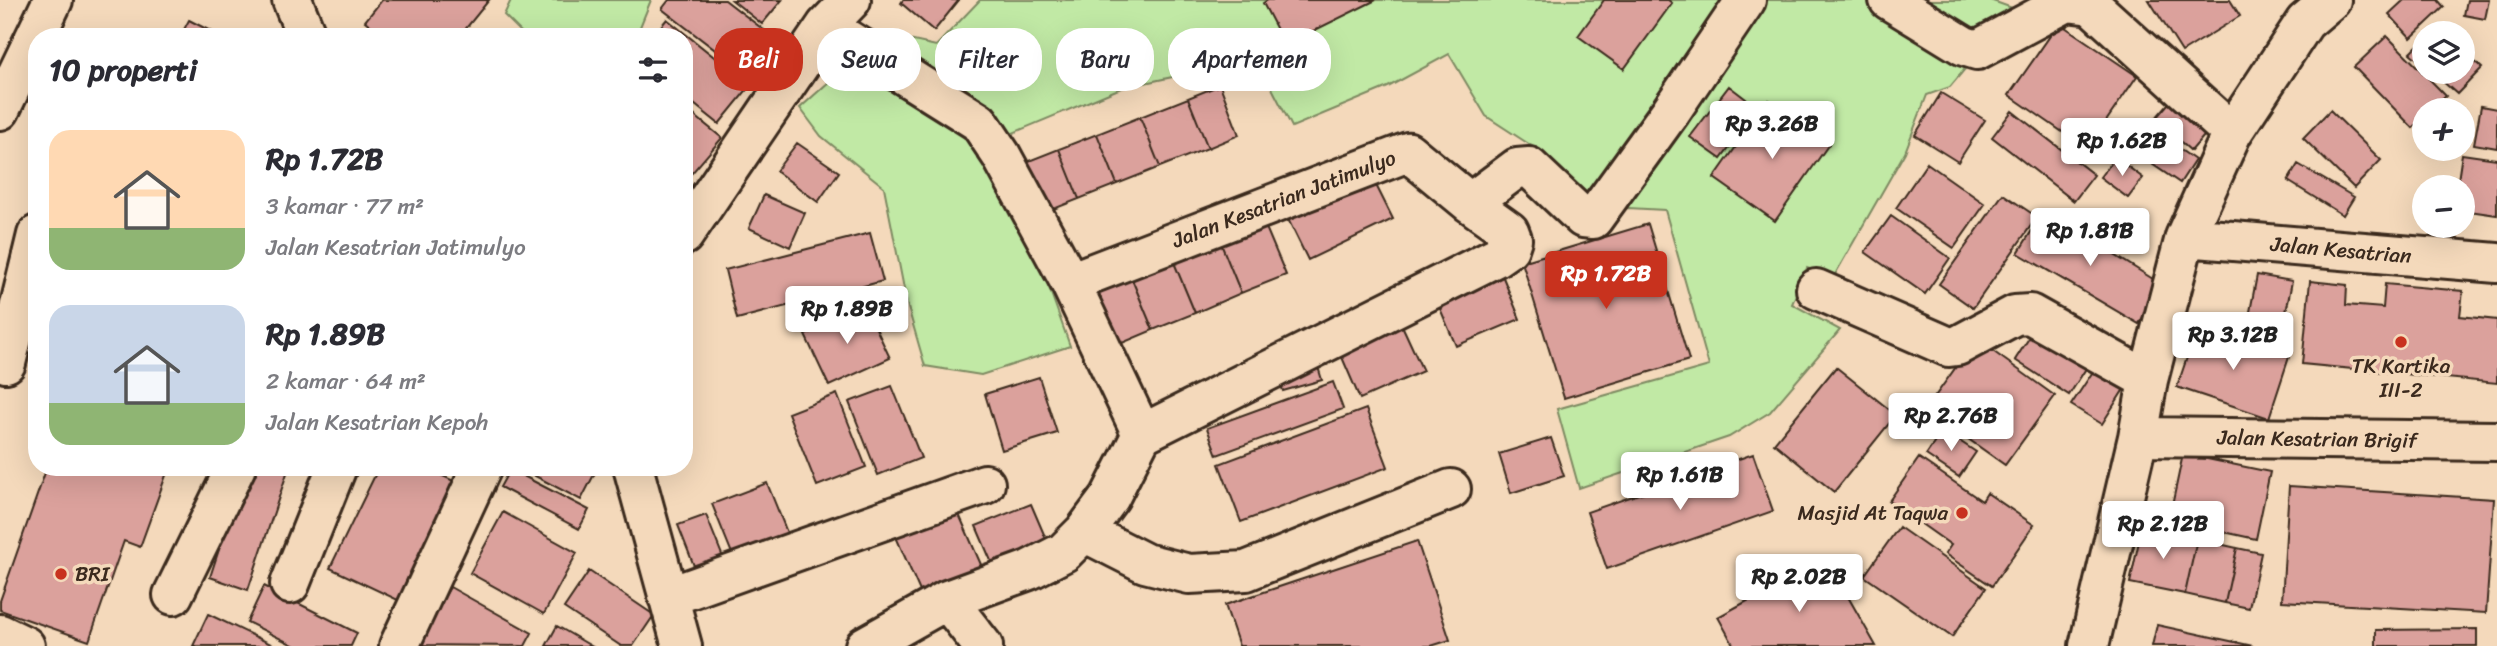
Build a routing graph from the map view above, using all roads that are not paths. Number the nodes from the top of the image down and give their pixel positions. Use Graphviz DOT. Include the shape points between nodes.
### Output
graph roads {
  1 [pos="53,0"];
  2 [pos="292,0"];
  3 [pos="1746,0"];
  4 [pos="1889,0"];
  5 [pos="2331,0"];
  6 [pos="839,13"];
  7 [pos="40,28"];
  8 [pos="303,28"];
  9 [pos="28,52"];
  10 [pos="0,110"];
  11 [pos="2232,133"];
  12 [pos="1470,203"];
  13 [pos="693,222"];
  14 [pos="2185,237"];
  15 [pos="2497,263"];
  16 [pos="28,273"];
  17 [pos="1070,282"];
  18 [pos="1816,289"];
  19 [pos="28,350"];
  20 [pos="3,377"];
  21 [pos="2148,380"];
  22 [pos="1142,434"];
  23 [pos="2137,437"];
  24 [pos="2497,441"];
  25 [pos="232,476"];
  26 [pos="333,476"];
  27 [pos="478,476"];
  28 [pos="635,476"];
  29 [pos="985,484"];
  30 [pos="1451,489"];
  31 [pos="1084,532"];
  32 [pos="290,584"];
  33 [pos="173,595"];
  34 [pos="668,597"];
  35 [pos="947,600"];
  36 [pos="0,634"];
  37 [pos="25,646"];
  38 [pos="399,646"];
  39 [pos="681,646"];
  40 [pos="864,646"];
  41 [pos="983,646"];
  42 [pos="2089,646"];
  1 -- 7 [label="main road"];
  2 -- 8 [label="main road"];
  3 -- 12 [label="main road" via="1593,219 1583,218 1529,167 1517,168"];
  4 -- 11 [label="main road" via="1977,50 2067,2 2091,5"];
  5 -- 11 [label="main road" via="2305,22"];
  6 -- 13 [label="main road"];
  6 -- 17 [label="main road" via="979,122 1002,155"];
  9 -- 10 [label="main road"];
  11 -- 14 [label="main road"];
  12 -- 17 [label="main road, Jalan Kesatrian Jatimulyo" via="1405,153"];
  12 -- 22 [label="main road, Jalan Kesatrian Jatimulyo" via="1509,231 1513,239 1509,248"];
  14 -- 15 [label="main road, Jalan Kesatrian"];
  14 -- 21 [label="main road"];
  16 -- 20 [label="main road"];
  17 -- 22 [label="main road"];
  18 -- 21 [label="main road" via="1949,347 2015,315 2030,314"];
  19 -- 20 [label="main road"];
  21 -- 23 [label="main road"];
  22 -- 31 [label="main road" via="1110,497"];
  23 -- 24 [label="main road, Jalan Kesatrian Brigif"];
  23 -- 42 [label="main road"];
  25 -- 33 [label="main road"];
  26 -- 32 [label="main road"];
  27 -- 38 [label="main road"];
  28 -- 34 [label="main road"];
  29 -- 34 [label="main road"];
  30 -- 31 [label="main road" via="1246,571 1189,575 1145,563"];
  31 -- 35 [label="main road" via="1064,552 1029,570"];
  34 -- 39 [label="main road"];
  35 -- 40 [label="main road"];
  35 -- 41 [label="main road"];
  36 -- 37 [label="main road"];
}
